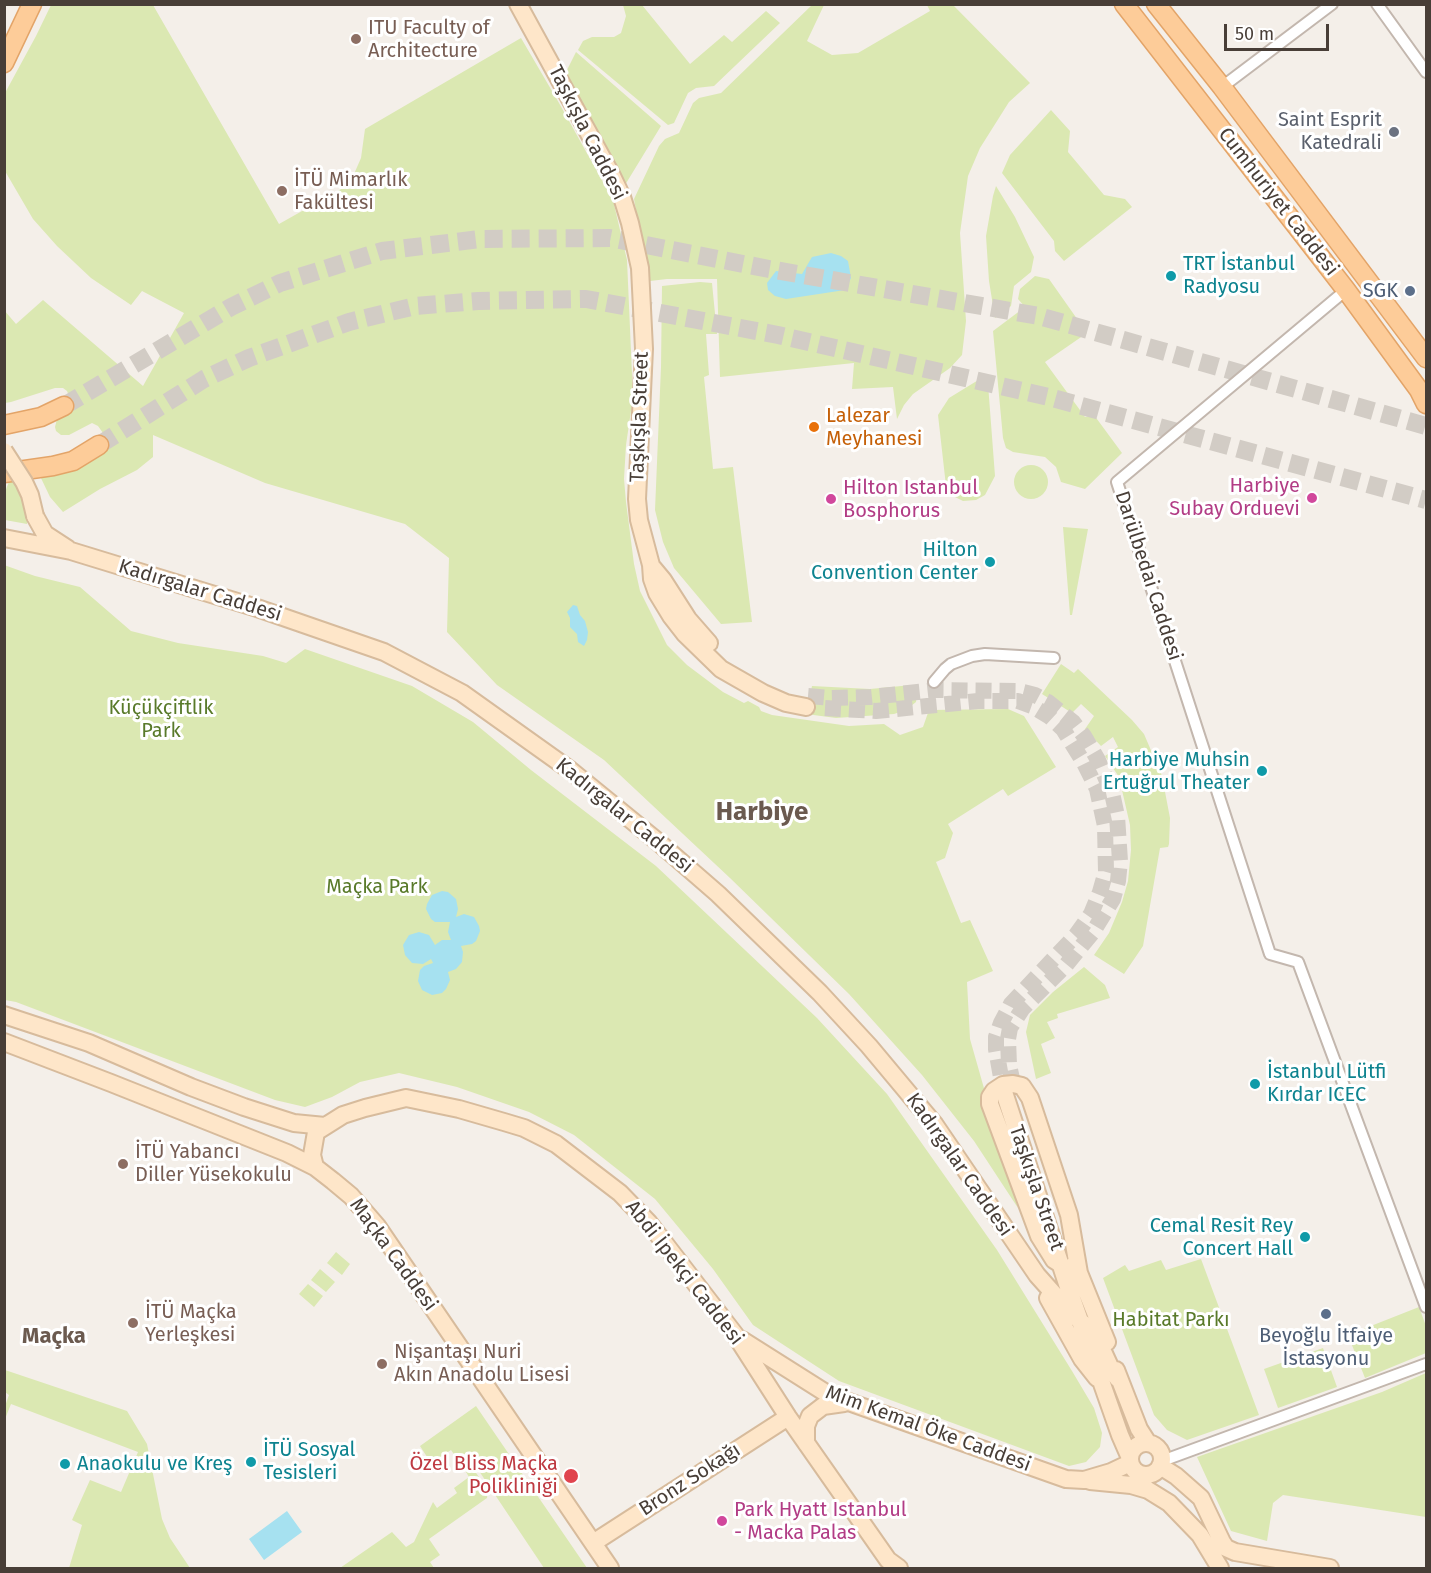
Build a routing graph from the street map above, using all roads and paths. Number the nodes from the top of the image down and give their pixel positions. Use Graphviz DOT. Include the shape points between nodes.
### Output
graph roads {
  1 [pos="32,4"];
  2 [pos="518,4"];
  3 [pos="1124,4"];
  4 [pos="1156,4"];
  5 [pos="1332,4"];
  6 [pos="1377,4"];
  7 [pos="4,63"];
  8 [pos="1426,72"];
  9 [pos="1222,87"];
  10 [pos="1364,276"];
  11 [pos="1346,290"];
  12 [pos="1426,358"];
  13 [pos="1426,404"];
  14 [pos="64,406"];
  15 [pos="8,425"];
  16 [pos="99,445"];
  17 [pos="4,451"];
  18 [pos="4,473"];
  19 [pos="4,538"];
  20 [pos="71,551"];
  21 [pos="1054,658"];
  22 [pos="934,682"];
  23 [pos="807,702"];
  24 [pos="4,1015"];
  25 [pos="4,1042"];
  26 [pos="320,1129"];
  27 [pos="295,1157"];
  28 [pos="315,1167"];
  29 [pos="1062,1265"];
  30 [pos="1079,1273"];
  31 [pos="1037,1275"];
  32 [pos="1426,1307"];
  33 [pos="1082,1323"];
  34 [pos="736,1336"];
  35 [pos="1426,1365"];
  36 [pos="1110,1380"];
  37 [pos="851,1403"];
  38 [pos="788,1417"];
  39 [pos="806,1443"];
  40 [pos="1148,1443"];
  41 [pos="1130,1460"];
  42 [pos="1161,1464"];
  43 [pos="1084,1480"];
  44 [pos="593,1543"];
  45 [pos="1226,1548"];
  46 [pos="1219,1567"];
  47 [pos="610,1569"];
  48 [pos="899,1569"];
  49 [pos="1330,1569"];
  1 -- 7 [label="main road"];
  2 -- 23 [label="main road, Taşkışla Caddesi" via="611,174 630,223 640,268 644,349 637,499 651,565 710,644 746,672"];
  3 -- 11 [label="main road, Cumhuriyet Caddesi"];
  4 -- 9 [label="main road, Cumhuriyet Caddesi"];
  5 -- 9 [label="street"];
  6 -- 8 [label="street"];
  9 -- 10 [label="main road, Cumhuriyet Caddesi"];
  10 -- 11 [label="main road"];
  10 -- 12 [label="main road, Cumhuriyet Caddesi"];
  11 -- 13 [label="main road, Cumhuriyet Caddesi"];
  11 -- 32 [label="street, Darülbedai Caddesi" via="1117,482 1270,954 1298,962"];
  14 -- 15 [label="main road" via="41,417"];
  16 -- 18 [label="main road" via="73,461"];
  17 -- 20 [label="main road, bridge" via="24,482 45,534"];
  19 -- 20 [label="main road"];
  20 -- 31 [label="main road, Kadırgalar Caddesi" via="384,652 462,693 570,770 717,894 820,993 935,1125"];
  21 -- 22 [label="street" via="972,656 951,664"];
  24 -- 26 [label="main road" via="89,1043 244,1107"];
  25 -- 27 [label="main road, Maçka Caddesi"];
  26 -- 27 [label="main road, Abdi İpekçi Caddesi" via="307,1137"];
  26 -- 28 [label="main road" via="312,1155"];
  26 -- 34 [label="main road, Abdi İpekçi Caddesi" via="344,1115 406,1098 459,1108 524,1128 556,1144 620,1193 649,1223"];
  27 -- 28 [label="main road, Maçka Caddesi"];
  28 -- 44 [label="main road, Maçka Caddesi" via="351,1196 376,1226"];
  29 -- 30 [label="main road, Taşkışla Street" via="1009,1090"];
  29 -- 30 [label="main road" via="1054,1260 1039,1236 990,1104 994,1091 1003,1085 1022,1086 1030,1098 1069,1215"];
  29 -- 33 [label="main road, Taşkışla Street"];
  30 -- 36 [label="main road" via="1100,1323"];
  31 -- 33 [label="main road, Kadırgalar Caddesi"];
  31 -- 36 [label="main road, Kadırgalar Caddesi" via="1082,1359 1092,1373"];
  33 -- 36 [label="main road"];
  34 -- 37 [label="main road, Mim Kemal Öke Caddesi" via="829,1395"];
  34 -- 38 [label="main road, Abdi İpekçi Caddesi"];
  35 -- 42 [label="street"];
  36 -- 40 [label="main road"];
  36 -- 41 [label="main road" via="1120,1435"];
  37 -- 39 [label="main road" via="823,1406 810,1416"];
  37 -- 43 [label="main road, Mim Kemal Öke Caddesi" via="1066,1479"];
  38 -- 39 [label="main road, Abdi İpekçi Caddesi"];
  38 -- 44 [label="main road, Bronz Sokağı"];
  39 -- 48 [label="main road, Abdi İpekçi Caddesi" via="888,1560"];
  40 -- 41 [label="main road" via="1135,1447"];
  40 -- 42 [label="main road" via="1160,1451"];
  41 -- 42 [label="main road" via="1132,1468 1141,1474 1152,1474"];
  41 -- 43 [label="main road, Mim Kemal Öke Caddesi" via="1111,1472"];
  42 -- 45 [label="main road" via="1201,1498"];
  43 -- 46 [label="main road" via="1131,1485 1169,1503 1200,1535"];
  44 -- 47 [label="main road, Maçka Caddesi"];
  45 -- 46 [label="main road"];
  45 -- 49 [label="main road"];
}
